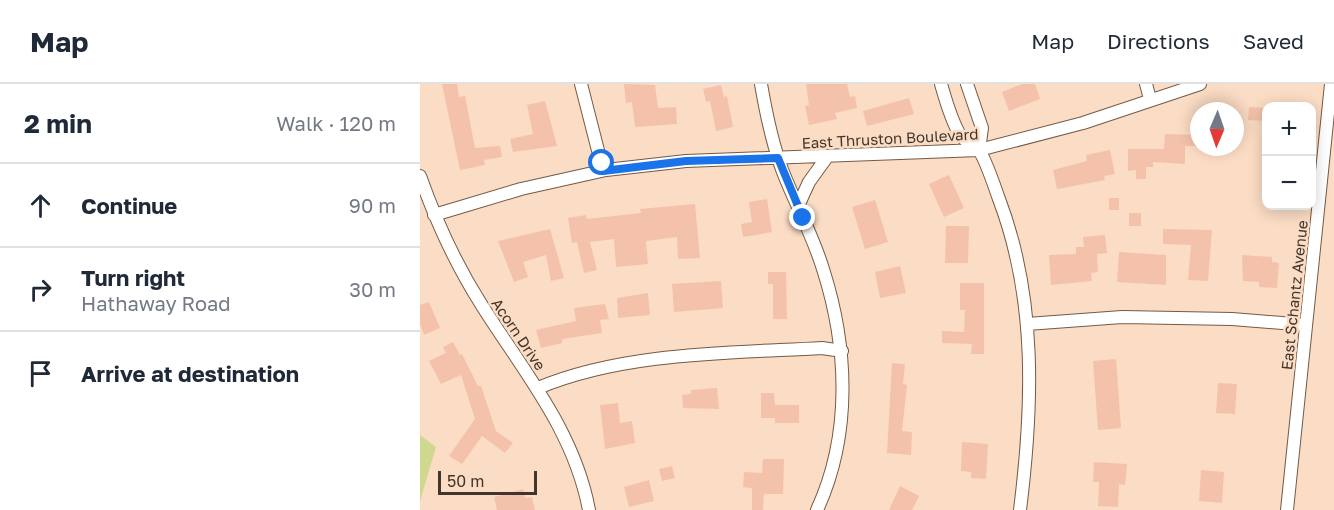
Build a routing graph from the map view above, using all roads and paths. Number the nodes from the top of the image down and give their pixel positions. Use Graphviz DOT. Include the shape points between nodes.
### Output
graph roads {
  1 [pos="581,84"];
  2 [pos="760,84"];
  3 [pos="941,84"];
  4 [pos="967,84"];
  5 [pos="1146,84"];
  6 [pos="1200,84"];
  7 [pos="1331,84"];
  8 [pos="1150,99"];
  9 [pos="979,150"];
  10 [pos="827,157"];
  11 [pos="778,158"];
  12 [pos="603,171"];
  13 [pos="420,176"];
  14 [pos="798,206"];
  15 [pos="434,215"];
  16 [pos="1027,324"];
  17 [pos="1306,325"];
  18 [pos="842,351"];
  19 [pos="538,388"];
  20 [pos="589,510"];
  21 [pos="817,510"];
  22 [pos="1020,510"];
  23 [pos="1287,510"];
  1 -- 12 [label="street"];
  2 -- 11 [label="street"];
  3 -- 9 [label="street" via="960,134"];
  4 -- 9 [label="street" via="982,128"];
  5 -- 8 [label="street"];
  6 -- 8 [label="street, East Thruston Boulevard"];
  7 -- 17 [label="street, East Schantz Avenue"];
  8 -- 9 [label="street, East Thruston Boulevard" via="1083,123"];
  9 -- 10 [label="street, East Thruston Boulevard"];
  9 -- 16 [label="street" via="1013,243"];
  10 -- 11 [label="street, East Thruston Boulevard"];
  10 -- 14 [label="street" via="808,183"];
  11 -- 12 [label="street, East Thruston Boulevard" via="686,161"];
  11 -- 14 [label="street"];
  12 -- 15 [label="street, East Thruston Boulevard" via="521,189"];
  13 -- 15 [label="street, Acorn Drive"];
  14 -- 18 [label="street" via="823,267"];
  15 -- 19 [label="street, Acorn Drive" via="453,258 481,305"];
  16 -- 17 [label="street" via="1122,317"];
  16 -- 22 [label="street" via="1028,442"];
  17 -- 23 [label="street, East Schantz Avenue"];
  18 -- 19 [label="street" via="822,348 686,357 596,370"];
  18 -- 21 [label="street" via="843,405 838,444"];
  19 -- 20 [label="street, Acorn Drive" via="574,459"];
}
